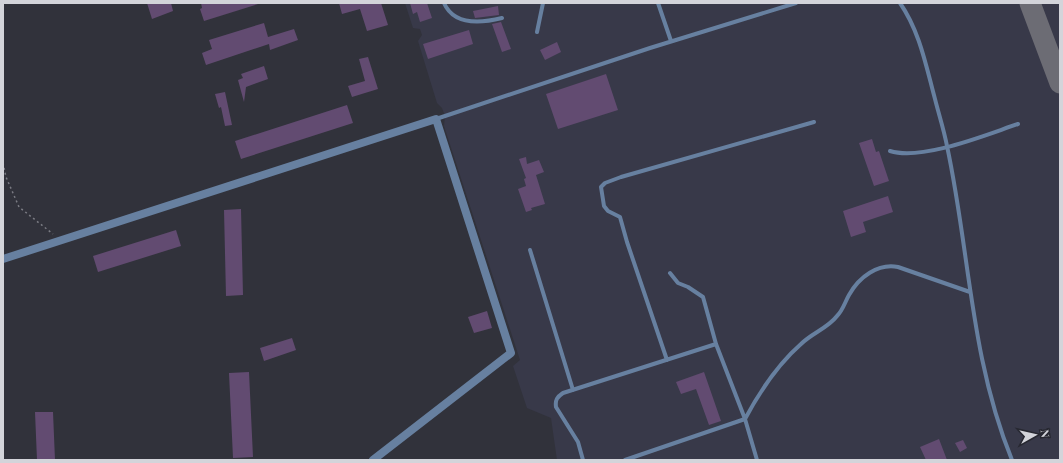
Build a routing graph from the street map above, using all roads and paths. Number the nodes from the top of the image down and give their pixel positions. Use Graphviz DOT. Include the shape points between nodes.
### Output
graph roads {
  1 [pos="444,3"];
  2 [pos="543,3"];
  3 [pos="658,3"];
  4 [pos="796,3"];
  5 [pos="900,3"];
  6 [pos="502,18"];
  7 [pos="537,32"];
  8 [pos="671,41"];
  9 [pos="436,119"];
  10 [pos="814,122"];
  11 [pos="1018,124"];
  12 [pos="947,146"];
  13 [pos="890,151"];
  14 [pos="3,163"];
  15 [pos="61,240"];
  16 [pos="530,250"];
  17 [pos="3,259"];
  18 [pos="670,274"];
  19 [pos="970,292"];
  20 [pos="716,344"];
  21 [pos="667,360"];
  22 [pos="572,390"];
  23 [pos="745,419"];
  24 [pos="373,460"];
  25 [pos="583,460"];
  26 [pos="625,460"];
  27 [pos="757,460"];
  28 [pos="1012,460"];
  1 -- 6 [label="lane" via="451,14 458,18 478,22"];
  2 -- 7 [label="lane"];
  3 -- 8 [label="lane"];
  4 -- 8 [label="lane"];
  5 -- 12 [label="lane" via="909,16 920,42"];
  8 -- 9 [label="lane"];
  9 -- 15 [label="street"];
  9 -- 24 [label="street" via="511,353"];
  10 -- 21 [label="lane" via="621,177 601,187 604,206 623,222 627,242"];
  11 -- 12 [label="lane"];
  12 -- 13 [label="lane" via="913,153"];
  12 -- 19 [label="lane"];
  14 -- 15 [label="path" via="19,207"];
  15 -- 17 [label="street"];
  16 -- 22 [label="lane"];
  18 -- 20 [label="lane" via="678,283 703,297"];
  19 -- 23 [label="lane" via="890,265 871,272 857,284 837,316 801,344 772,375"];
  19 -- 28 [label="lane" via="988,388"];
  20 -- 21 [label="lane"];
  20 -- 23 [label="lane"];
  21 -- 22 [label="lane"];
  22 -- 25 [label="lane" via="558,396 555,401 556,407 578,442"];
  23 -- 26 [label="lane"];
  23 -- 27 [label="lane"];
}
